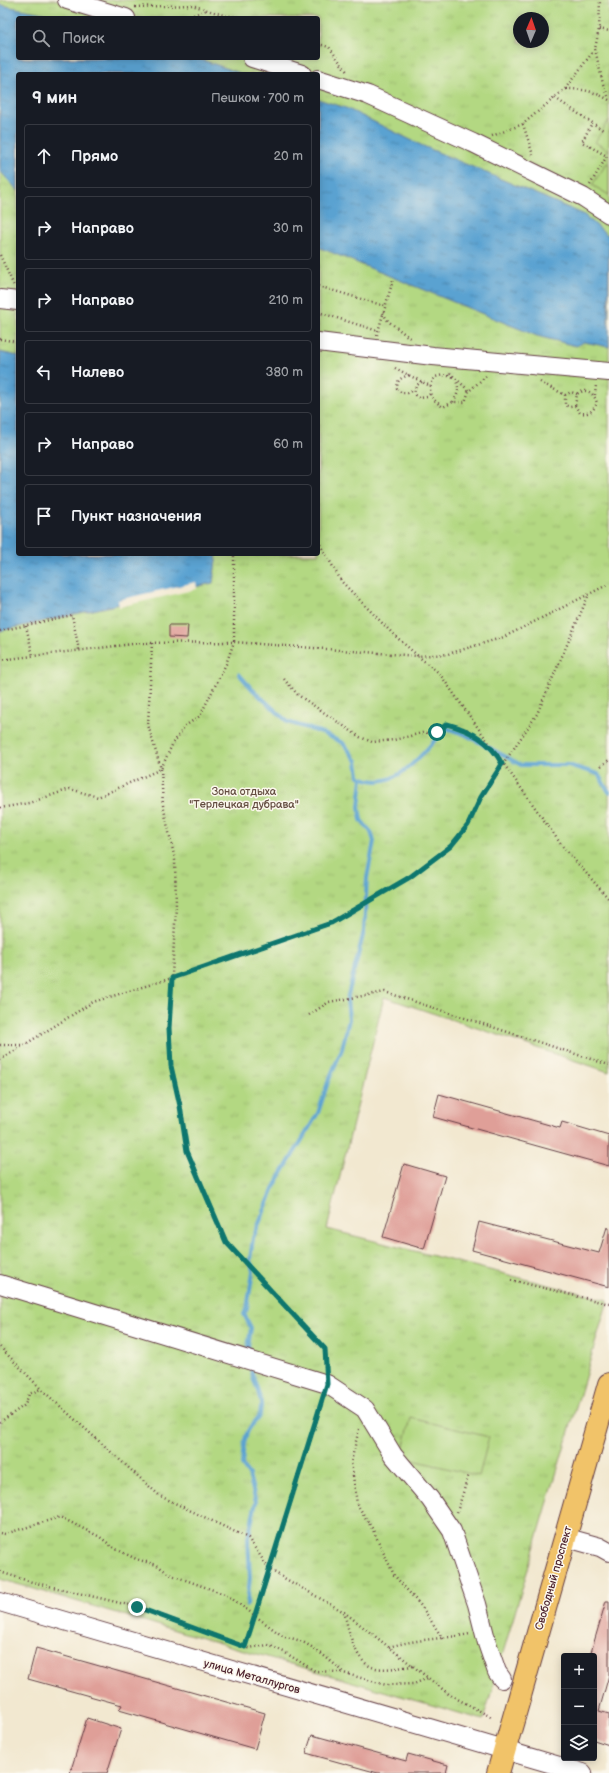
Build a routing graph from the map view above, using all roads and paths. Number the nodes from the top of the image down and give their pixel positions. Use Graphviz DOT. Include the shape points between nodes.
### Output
graph roads {
  1 [pos="67,0"];
  2 [pos="600,0"];
  3 [pos="206,10"];
  4 [pos="130,12"];
  5 [pos="191,16"];
  6 [pos="235,16"];
  7 [pos="599,29"];
  8 [pos="609,31"];
  9 [pos="320,45"];
  10 [pos="595,48"];
  11 [pos="258,60"];
  12 [pos="296,72"];
  13 [pos="350,76"];
  14 [pos="320,80"];
  15 [pos="566,89"];
  16 [pos="555,98"];
  17 [pos="609,99"];
  18 [pos="592,123"];
  19 [pos="523,124"];
  20 [pos="603,130"];
  21 [pos="473,143"];
  22 [pos="540,176"];
  23 [pos="583,197"];
  24 [pos="609,214"];
  25 [pos="0,256"];
  26 [pos="392,280"];
  27 [pos="320,287"];
  28 [pos="16,294"];
  29 [pos="0,299"];
  30 [pos="385,306"];
  31 [pos="320,313"];
  32 [pos="383,313"];
  33 [pos="378,331"];
  34 [pos="0,339"];
  35 [pos="16,342"];
  36 [pos="320,342"];
  37 [pos="374,349"];
  38 [pos="433,356"];
  39 [pos="503,362"];
  40 [pos="609,372"];
  41 [pos="409,375"];
  42 [pos="454,377"];
  43 [pos="538,380"];
  44 [pos="423,382"];
  45 [pos="414,390"];
  46 [pos="469,391"];
  47 [pos="430,394"];
  48 [pos="577,394"];
  49 [pos="565,395"];
  50 [pos="453,402"];
  51 [pos="575,406"];
  52 [pos="320,544"];
  53 [pos="234,556"];
  54 [pos="609,584"];
  55 [pos="589,594"];
  56 [pos="26,626"];
  57 [pos="0,632"];
  58 [pos="152,642"];
  59 [pos="234,642"];
  60 [pos="79,650"];
  61 [pos="33,656"];
  62 [pos="418,656"];
  63 [pos="0,660"];
  64 [pos="284,679"];
  65 [pos="492,748"];
  66 [pos="609,760"];
  67 [pos="502,764"];
  68 [pos="601,766"];
  69 [pos="161,769"];
  70 [pos="0,808"];
  71 [pos="609,899"];
  72 [pos="172,978"];
  73 [pos="309,1015"];
  74 [pos="0,1045"];
  75 [pos="24,1045"];
  76 [pos="0,1060"];
  77 [pos="609,1065"];
  78 [pos="511,1280"];
  79 [pos="0,1284"];
  80 [pos="609,1304"];
  81 [pos="0,1348"];
  82 [pos="327,1384"];
  83 [pos="609,1384"];
  84 [pos="41,1389"];
  85 [pos="365,1409"];
  86 [pos="0,1422"];
  87 [pos="469,1474"];
  88 [pos="452,1531"];
  89 [pos="0,1533"];
  90 [pos="564,1537"];
  91 [pos="609,1552"];
  92 [pos="270,1570"];
  93 [pos="0,1572"];
  94 [pos="0,1602"];
  95 [pos="344,1612"];
  96 [pos="255,1617"];
  97 [pos="484,1631"];
  98 [pos="443,1639"];
  99 [pos="245,1647"];
  100 [pos="389,1647"];
  101 [pos="413,1666"];
  102 [pos="346,1673"];
  103 [pos="428,1678"];
  104 [pos="502,1679"];
  105 [pos="491,1717"];
  106 [pos="505,1751"];
  107 [pos="498,1773"];
  108 [pos="583,1773"];
  1 -- 4 [label="street"];
  2 -- 7 [label="path"];
  3 -- 4 [label="path" via="192,5 171,4"];
  3 -- 5 [label="path"];
  3 -- 6 [label="path"];
  7 -- 8 [label="path"];
  7 -- 10 [label="path"];
  9 -- 13 [label="path" via="329,47"];
  10 -- 15 [label="path"];
  10 -- 17 [label="path"];
  11 -- 12 [label="street"];
  14 -- 21 [label="street" via="368,95"];
  15 -- 16 [label="path"];
  15 -- 17 [label="path" via="597,92"];
  16 -- 18 [label="path"];
  16 -- 19 [label="path"];
  18 -- 20 [label="path"];
  18 -- 23 [label="path" via="582,142 607,156"];
  19 -- 21 [label="path"];
  19 -- 22 [label="path"];
  21 -- 22 [label="street"];
  22 -- 23 [label="street"];
  23 -- 24 [label="street"];
  25 -- 28 [label="path"];
  26 -- 30 [label="path"];
  27 -- 30 [label="path"];
  28 -- 29 [label="street"];
  30 -- 32 [label="path"];
  31 -- 33 [label="path"];
  32 -- 33 [label="path"];
  32 -- 38 [label="path" via="388,321"];
  33 -- 37 [label="path"];
  34 -- 35 [label="path"];
  36 -- 37 [label="street"];
  37 -- 38 [label="street"];
  38 -- 39 [label="street"];
  38 -- 42 [label="path"];
  39 -- 40 [label="street"];
  39 -- 46 [label="path"];
  41 -- 45 [label="path" via="400,378 397,389 402,393"];
  42 -- 46 [label="path"];
  42 -- 47 [label="path" via="443,375 434,378"];
  42 -- 50 [label="path" via="459,386"];
  43 -- 49 [label="path"];
  44 -- 45 [label="path" via="417,384"];
  45 -- 47 [label="path" via="415,395 420,398"];
  46 -- 50 [label="path" via="465,402"];
  47 -- 50 [label="path" via="434,401 443,407"];
  48 -- 49 [label="path" via="571,392"];
  48 -- 51 [label="path"];
  48 -- 51 [label="path" via="590,391 597,403 594,410 588,414 580,413"];
  49 -- 51 [label="path" via="565,405"];
  52 -- 62 [label="path" via="342,582"];
  53 -- 59 [label="path"];
  54 -- 55 [label="path"];
  55 -- 62 [label="path" via="504,637 448,654"];
  55 -- 67 [label="path" via="537,714"];
  56 -- 57 [label="path"];
  56 -- 60 [label="path" via="72,615"];
  56 -- 61 [label="path"];
  58 -- 59 [label="path"];
  58 -- 60 [label="path"];
  58 -- 69 [label="path" via="148,725"];
  59 -- 62 [label="path"];
  59 -- 69 [label="path" via="200,716 185,726 172,745"];
  60 -- 61 [label="path"];
  61 -- 63 [label="path"];
  62 -- 65 [label="path" via="439,673"];
  64 -- 65 [label="path" via="298,695 360,737 372,742 437,732 447,724 468,730"];
  65 -- 67 [label="path"];
  66 -- 68 [label="path"];
  67 -- 71 [label="path" via="563,847"];
  67 -- 72 [label="path" via="481,797 468,825 451,846 410,877 331,923"];
  69 -- 70 [label="path" via="98,797 70,789 29,803"];
  69 -- 72 [label="path" via="163,805 175,860"];
  72 -- 75 [label="path" via="93,1002"];
  72 -- 82 [label="path" via="169,1028 171,1066 187,1151 226,1242 325,1349"];
  73 -- 77 [label="path" via="329,1002 385,992"];
  74 -- 75 [label="path"];
  75 -- 76 [label="path"];
  78 -- 80 [label="path"];
  79 -- 82 [label="street"];
  81 -- 84 [label="path" via="6,1351"];
  82 -- 85 [label="street"];
  82 -- 92 [label="path"];
  83 -- 90 [label="main road, Свободный проспект"];
  84 -- 86 [label="path" via="29,1394 25,1405"];
  84 -- 92 [label="path" via="160,1496 248,1538"];
  85 -- 88 [label="street" via="393,1455 430,1499"];
  85 -- 98 [label="path" via="351,1462 357,1504 373,1530 394,1576 419,1603"];
  87 -- 88 [label="path"];
  88 -- 97 [label="street"];
  89 -- 96 [label="path" via="5,1534 60,1517 136,1559 157,1565 169,1574 227,1595"];
  90 -- 91 [label="street"];
  90 -- 106 [label="main road, Свободный проспект"];
  92 -- 95 [label="path"];
  92 -- 96 [label="path"];
  93 -- 99 [label="path" via="137,1607"];
  94 -- 106 [label="street, улица Металлургов"];
  95 -- 100 [label="path"];
  95 -- 101 [label="path" via="352,1643 363,1660 372,1667"];
  96 -- 99 [label="path"];
  96 -- 102 [label="path" via="284,1637 295,1638 318,1650"];
  97 -- 98 [label="path"];
  97 -- 104 [label="street" via="497,1672"];
  98 -- 100 [label="path" via="404,1642"];
  99 -- 102 [label="path" via="268,1645 315,1671"];
  100 -- 101 [label="path"];
  101 -- 103 [label="path"];
  102 -- 103 [label="path" via="386,1684 414,1684"];
  103 -- 105 [label="path" via="450,1695"];
  106 -- 107 [label="main road, Свободный проспект"];
  106 -- 108 [label="street, улица Металлургов"];
}
